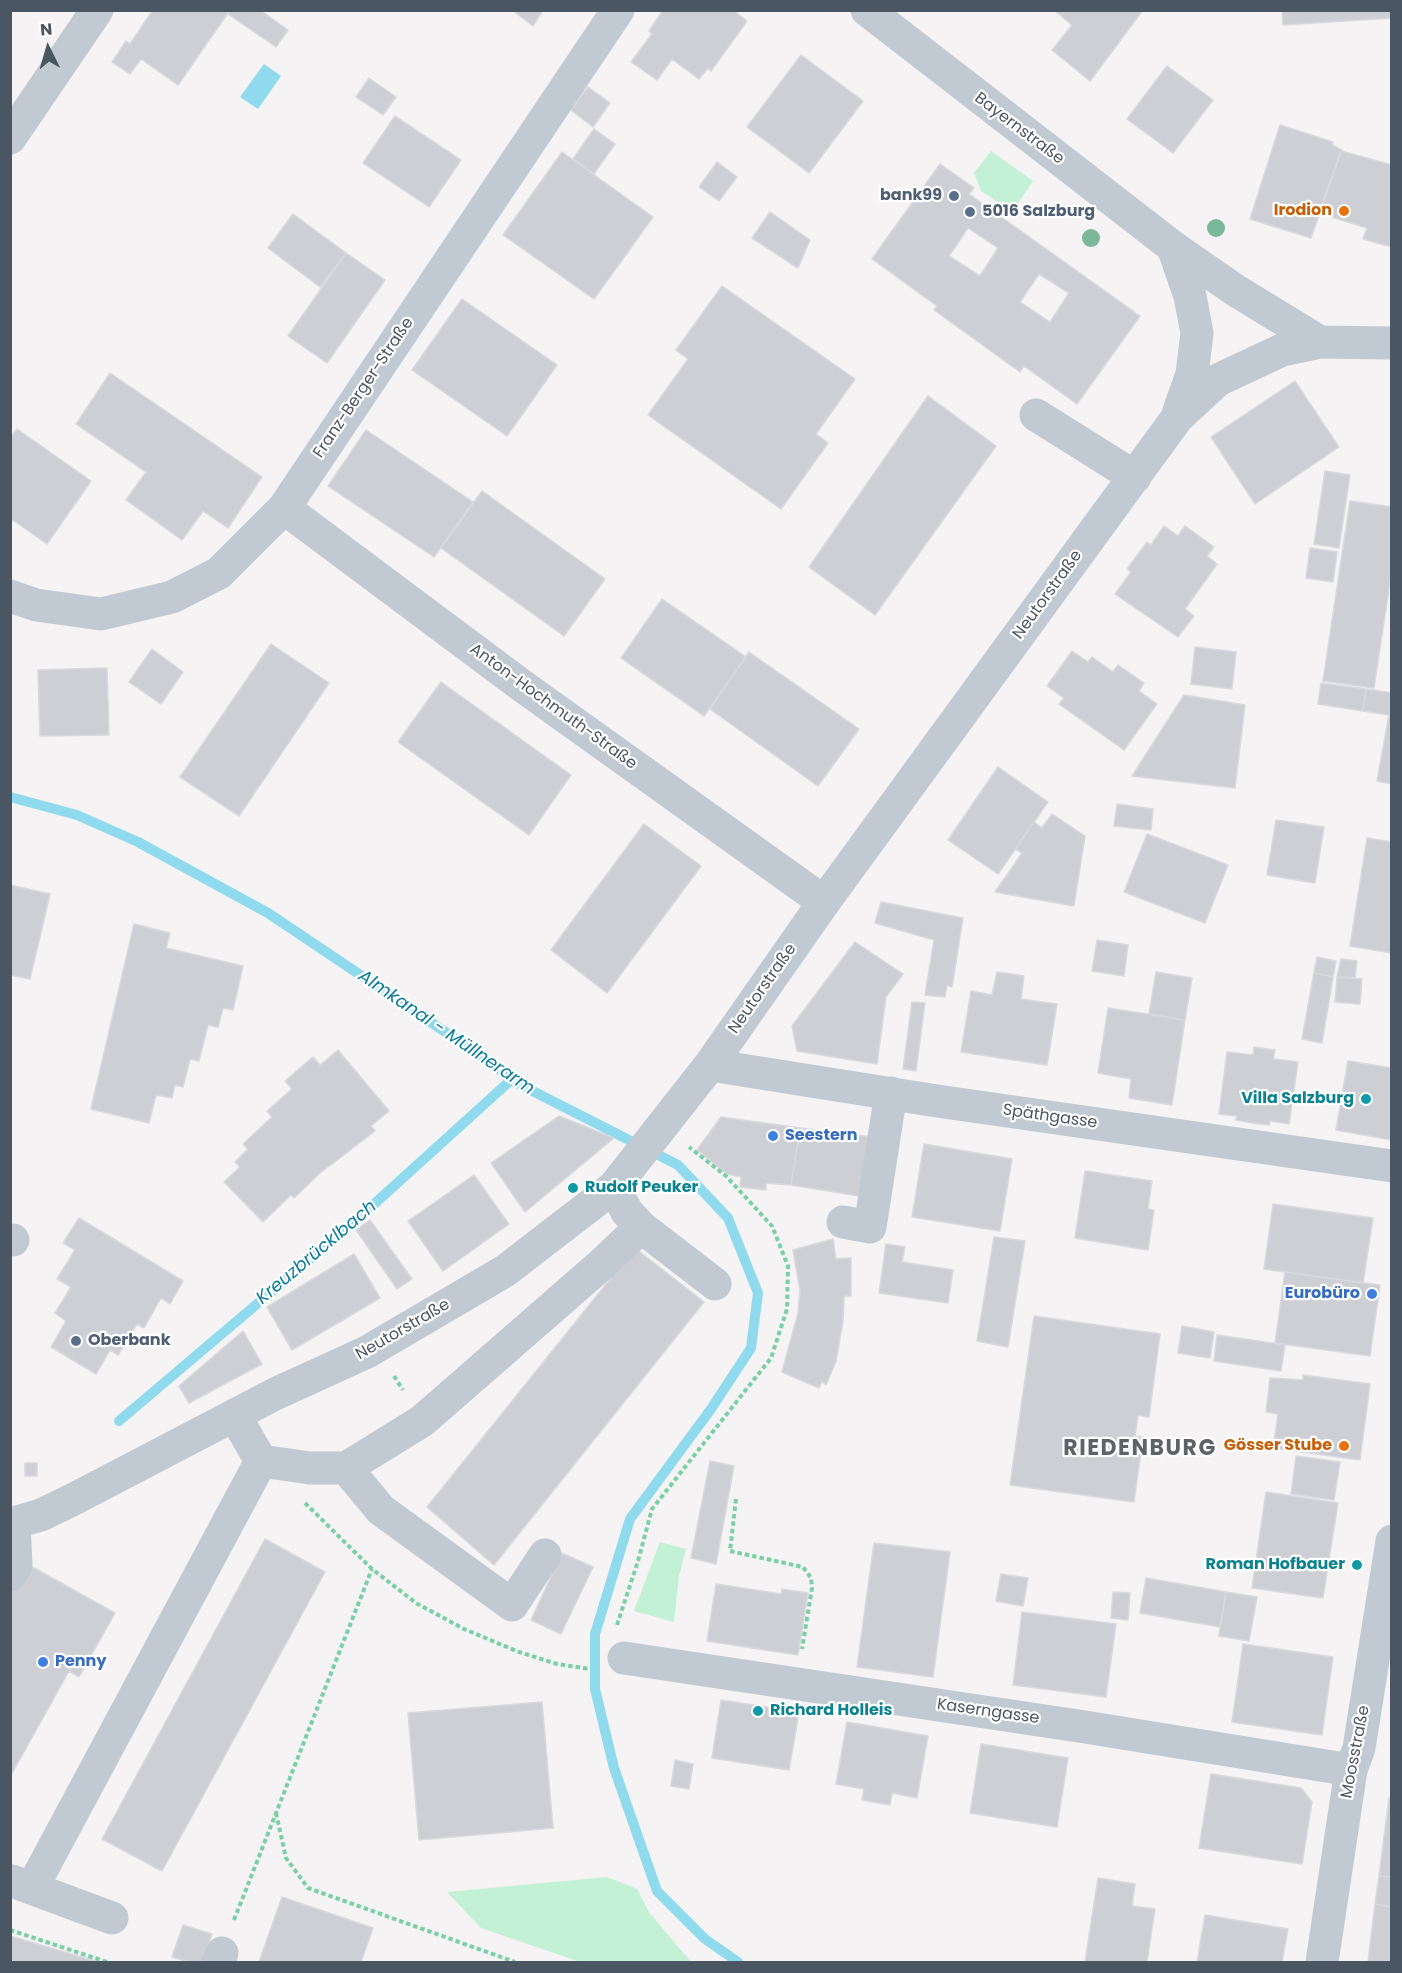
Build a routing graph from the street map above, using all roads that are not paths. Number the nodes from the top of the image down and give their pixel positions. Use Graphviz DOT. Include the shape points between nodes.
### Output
graph roads {
  1 [pos="97,10"];
  2 [pos="618,10"];
  3 [pos="872,12"];
  4 [pos="10,138"];
  5 [pos="1173,247"];
  6 [pos="1320,342"];
  7 [pos="1392,343"];
  8 [pos="1036,415"];
  9 [pos="1177,418"];
  10 [pos="1135,477"];
  11 [pos="284,508"];
  12 [pos="10,596"];
  13 [pos="824,902"];
  14 [pos="710,1065"];
  15 [pos="891,1093"];
  16 [pos="1392,1166"];
  17 [pos="624,1176"];
  18 [pos="843,1222"];
  19 [pos="641,1227"];
  20 [pos="715,1284"];
  21 [pos="235,1416"];
  22 [pos="261,1461"];
  23 [pos="346,1468"];
  24 [pos="12,1523"];
  25 [pos="1392,1541"];
  26 [pos="545,1555"];
  27 [pos="10,1575"];
  28 [pos="624,1658"];
  29 [pos="1351,1770"];
  30 [pos="21,1885"];
  31 [pos="112,1918"];
  32 [pos="1322,1962"];
  1 -- 4 [label="street"];
  2 -- 11 [label="street, Franz-Berger-Straße"];
  3 -- 5 [label="street, Bayernstraße"];
  5 -- 6 [label="street, Bayernstraße"];
  5 -- 9 [label="street" via="1190,296 1197,333 1192,374"];
  6 -- 7 [label="street, Neutorstraße"];
  6 -- 9 [label="street, Neutorstraße" via="1282,350 1218,380"];
  8 -- 10 [label="street"];
  9 -- 10 [label="street, Neutorstraße"];
  10 -- 13 [label="street, Neutorstraße"];
  11 -- 12 [label="street, Franz-Berger-Straße" via="219,573 172,597 101,614 36,605"];
  11 -- 13 [label="street, Anton-Hochmuth-Straße" via="521,685"];
  13 -- 14 [label="street, Neutorstraße"];
  14 -- 15 [label="street, Späthgasse"];
  14 -- 17 [label="street, Neutorstraße" via="671,1139"];
  15 -- 16 [label="street, Späthgasse"];
  15 -- 18 [label="street" via="870,1227"];
  17 -- 19 [label="street" via="627,1212"];
  17 -- 21 [label="street, Neutorstraße" via="506,1271 367,1352"];
  19 -- 20 [label="street"];
  19 -- 23 [label="street" via="422,1420"];
  21 -- 22 [label="street"];
  21 -- 24 [label="street, Neutorstraße" via="41,1515"];
  22 -- 23 [label="street"];
  22 -- 30 [label="street"];
  23 -- 26 [label="street" via="381,1510 512,1605"];
  24 -- 27 [label="street" via="16,1565"];
  25 -- 29 [label="street, Moosstraße" via="1359,1748"];
  28 -- 29 [label="street, Kaserngasse"];
  29 -- 32 [label="street, Moosstraße"];
  30 -- 31 [label="street"];
}
